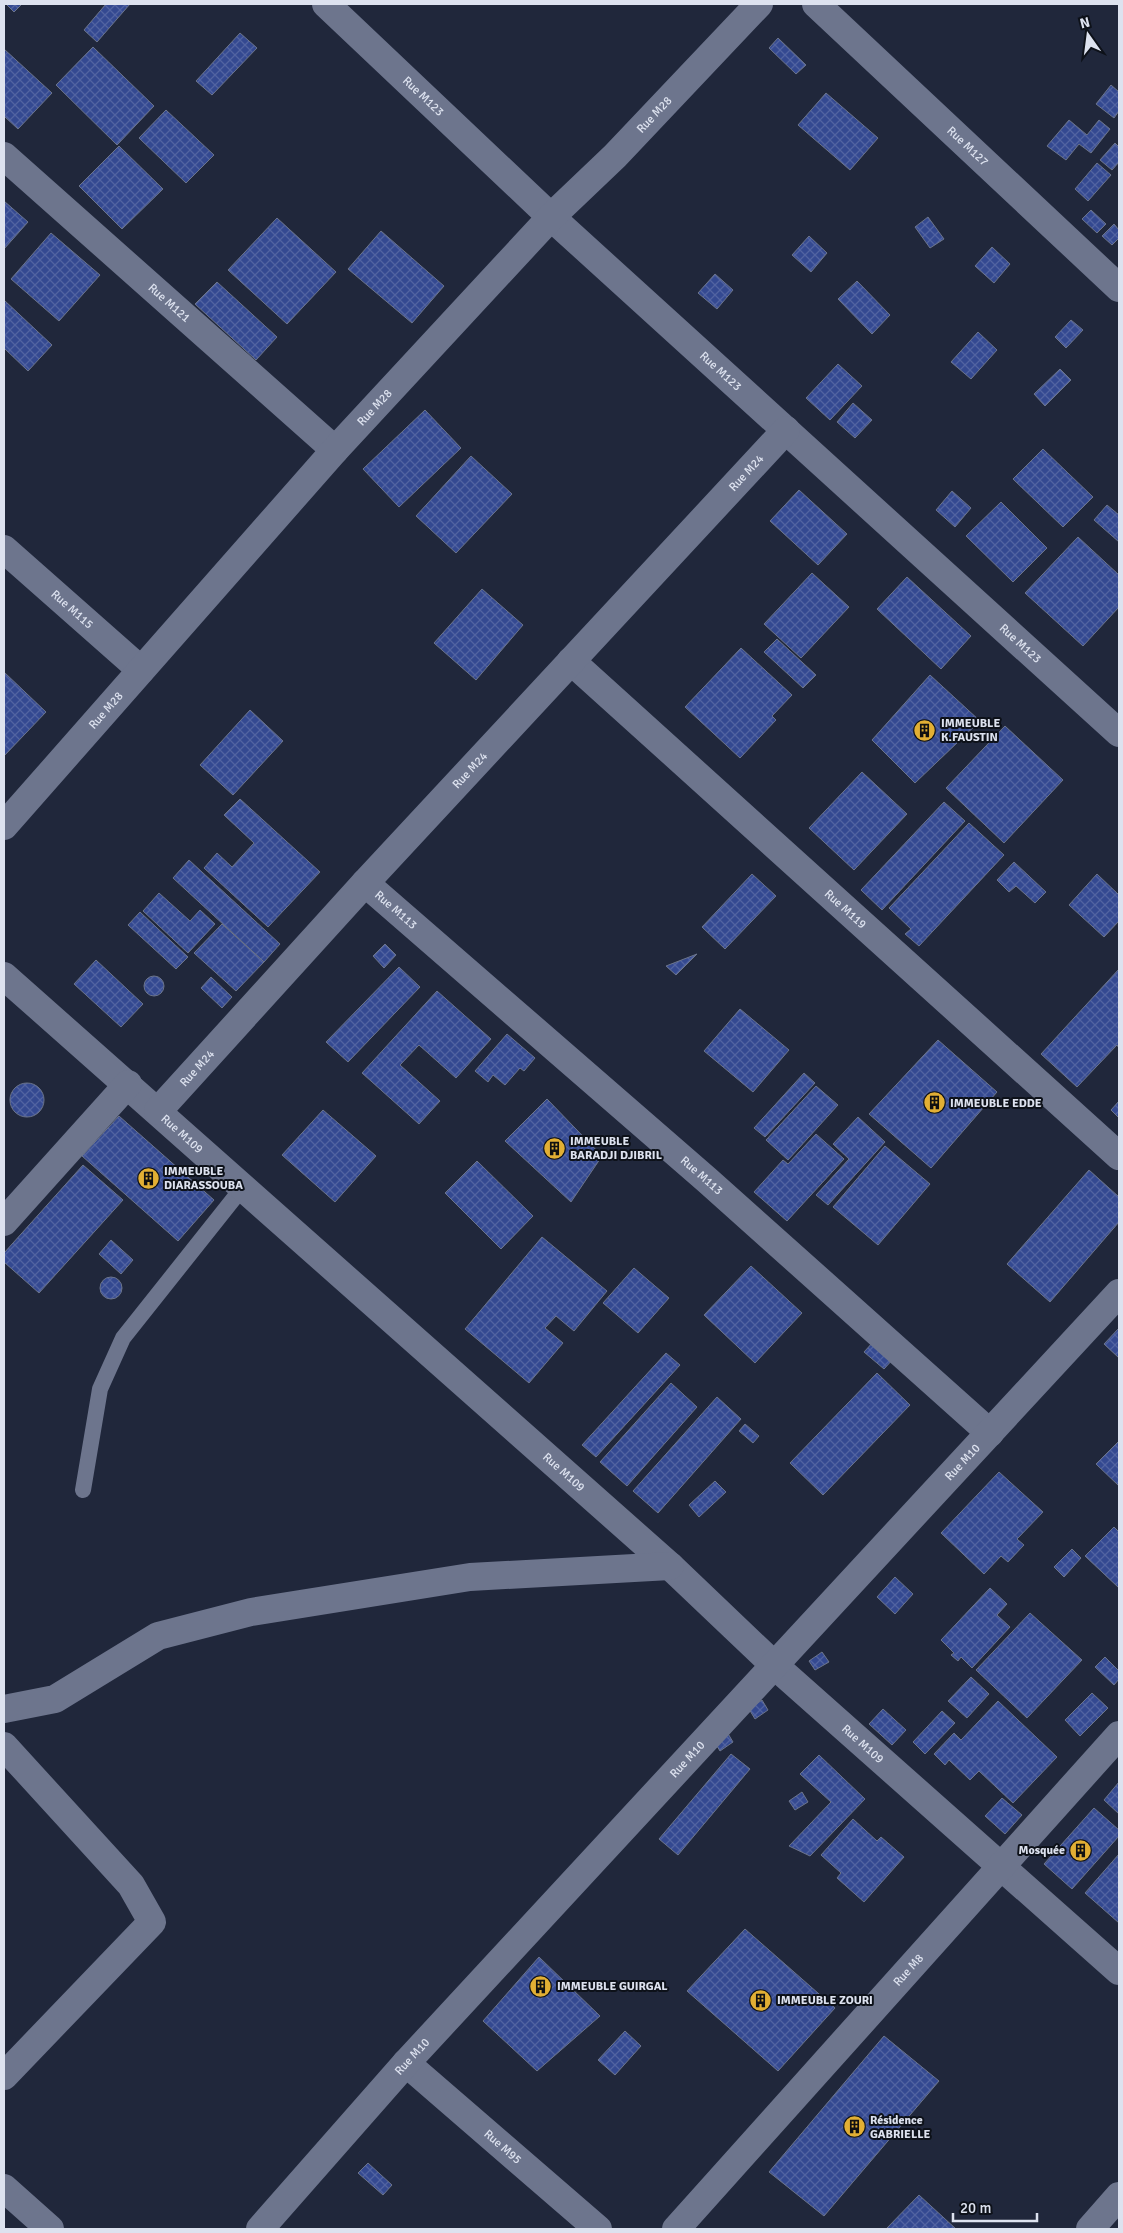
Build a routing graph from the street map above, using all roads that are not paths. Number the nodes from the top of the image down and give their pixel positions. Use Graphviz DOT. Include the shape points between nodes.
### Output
graph roads {
  1 [pos="326,4"];
  2 [pos="759,4"];
  3 [pos="816,4"];
  4 [pos="4,156"];
  5 [pos="551,217"];
  6 [pos="1119,288"];
  7 [pos="786,430"];
  8 [pos="335,450"];
  9 [pos="4,549"];
  10 [pos="571,661"];
  11 [pos="141,670"];
  12 [pos="1119,733"];
  13 [pos="4,826"];
  14 [pos="365,883"];
  15 [pos="4,976"];
  16 [pos="128,1084"];
  17 [pos="158,1111"];
  18 [pos="1119,1156"];
  19 [pos="243,1187"];
  20 [pos="4,1222"];
  21 [pos="1119,1292"];
  22 [pos="990,1433"];
  23 [pos="83,1490"];
  24 [pos="670,1566"];
  25 [pos="774,1665"];
  26 [pos="4,1709"];
  27 [pos="1119,1734"];
  28 [pos="4,1746"];
  29 [pos="1000,1866"];
  30 [pos="1119,1971"];
  31 [pos="406,2063"];
  32 [pos="4,2076"];
  33 [pos="4,2188"];
  34 [pos="1119,2196"];
  35 [pos="50,2229"];
  36 [pos="260,2229"];
  37 [pos="598,2229"];
  38 [pos="676,2229"];
  39 [pos="1090,2229"];
  1 -- 5 [label="street, Rue M123"];
  2 -- 5 [label="street, Rue M28" via="615,156"];
  3 -- 6 [label="street, Rue M127"];
  4 -- 8 [label="street, Rue M121"];
  5 -- 7 [label="street, Rue M123"];
  5 -- 8 [label="street, Rue M28"];
  7 -- 10 [label="street, Rue M24"];
  7 -- 12 [label="street, Rue M123"];
  8 -- 11 [label="street, Rue M28"];
  9 -- 11 [label="street, Rue M115"];
  10 -- 14 [label="street, Rue M24"];
  10 -- 18 [label="street, Rue M119"];
  11 -- 13 [label="street, Rue M28"];
  14 -- 17 [label="street, Rue M24"];
  14 -- 22 [label="street, Rue M113" via="707,1180"];
  15 -- 16 [label="street, Rue M109"];
  16 -- 17 [label="street, Rue M109"];
  16 -- 20 [label="street"];
  17 -- 19 [label="street, Rue M109"];
  19 -- 23 [label="lane" via="123,1338 100,1389"];
  19 -- 24 [label="street, Rue M109"];
  21 -- 22 [label="street, Rue M10"];
  22 -- 25 [label="street, Rue M10"];
  24 -- 25 [label="street, Rue M109"];
  24 -- 26 [label="street" via="470,1577 251,1612 158,1636 55,1699"];
  25 -- 29 [label="street, Rue M109"];
  25 -- 31 [label="street, Rue M10"];
  27 -- 29 [label="street, Rue M8"];
  28 -- 32 [label="street" via="131,1885 152,1922"];
  29 -- 30 [label="street, Rue M109"];
  29 -- 38 [label="street, Rue M8"];
  31 -- 36 [label="street, Rue M10"];
  31 -- 37 [label="street, Rue M95"];
  33 -- 35 [label="street"];
  34 -- 39 [label="street"];
}
